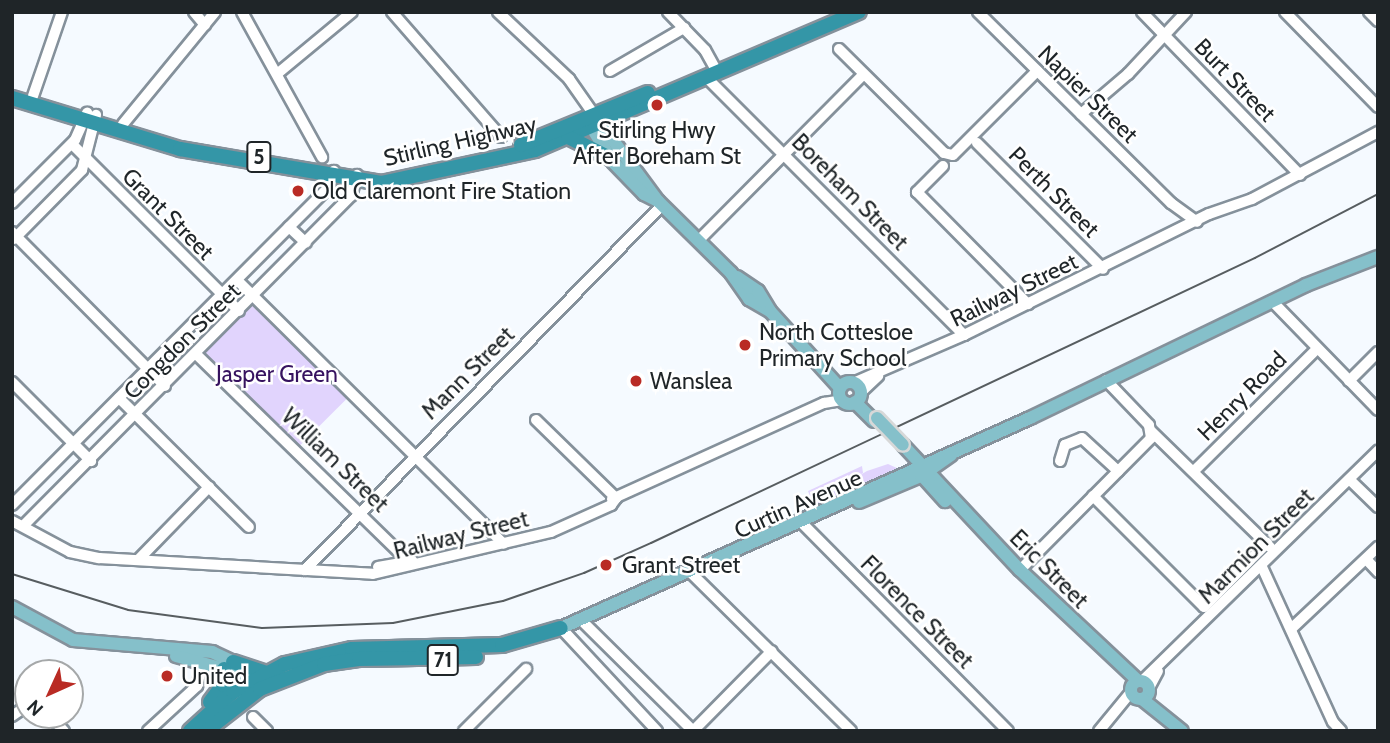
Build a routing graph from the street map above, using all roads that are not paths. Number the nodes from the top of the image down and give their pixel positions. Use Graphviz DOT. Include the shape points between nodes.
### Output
graph roads {
  1 [pos="62,12"];
  2 [pos="194,12"];
  3 [pos="215,12"];
  4 [pos="242,12"];
  5 [pos="352,12"];
  6 [pos="392,12"];
  7 [pos="498,12"];
  8 [pos="839,12"];
  9 [pos="859,12"];
  10 [pos="978,12"];
  11 [pos="1142,12"];
  12 [pos="1186,12"];
  13 [pos="1285,12"];
  14 [pos="1369,12"];
  15 [pos="670,14"];
  16 [pos="1378,21"];
  17 [pos="205,25"];
  18 [pos="684,29"];
  19 [pos="1163,34"];
  20 [pos="664,36"];
  21 [pos="839,49"];
  22 [pos="610,71"];
  23 [pos="1037,71"];
  24 [pos="277,74"];
  25 [pos="712,74"];
  26 [pos="864,74"];
  27 [pos="12,90"];
  28 [pos="33,96"];
  29 [pos="12,98"];
  30 [pos="1378,107"];
  31 [pos="1081,114"];
  32 [pos="90,118"];
  33 [pos="594,122"];
  34 [pos="123,124"];
  35 [pos="1378,132"];
  36 [pos="501,137"];
  37 [pos="568,138"];
  38 [pos="977,143"];
  39 [pos="72,144"];
  40 [pos="783,152"];
  41 [pos="322,157"];
  42 [pos="610,158"];
  43 [pos="87,159"];
  44 [pos="943,166"];
  45 [pos="334,174"];
  46 [pos="1300,175"];
  47 [pos="356,178"];
  48 [pos="12,203"];
  49 [pos="660,203"];
  50 [pos="1195,224"];
  51 [pos="289,227"];
  52 [pos="14,236"];
  53 [pos="698,241"];
  54 [pos="306,243"];
  55 [pos="1378,257"];
  56 [pos="1103,269"];
  57 [pos="237,280"];
  58 [pos="222,295"];
  59 [pos="253,296"];
  60 [pos="1272,301"];
  61 [pos="1028,304"];
  62 [pos="239,311"];
  63 [pos="964,335"];
  64 [pos="1317,349"];
  65 [pos="1378,352"];
  66 [pos="197,354"];
  67 [pos="148,369"];
  68 [pos="1106,380"];
  69 [pos="1349,381"];
  70 [pos="12,382"];
  71 [pos="165,386"];
  72 [pos="849,392"];
  73 [pos="119,398"];
  74 [pos="1378,410"];
  75 [pos="137,414"];
  76 [pos="536,420"];
  77 [pos="1151,435"];
  78 [pos="74,443"];
  79 [pos="1378,451"];
  80 [pos="1060,454"];
  81 [pos="414,455"];
  82 [pos="91,461"];
  83 [pos="922,470"];
  84 [pos="1195,470"];
  85 [pos="1118,471"];
  86 [pos="1350,480"];
  87 [pos="903,484"];
  88 [pos="209,487"];
  89 [pos="1093,496"];
  90 [pos="616,498"];
  91 [pos="948,504"];
  92 [pos="12,505"];
  93 [pos="1378,507"];
  94 [pos="362,513"];
  95 [pos="962,513"];
  96 [pos="12,521"];
  97 [pos="802,523"];
  98 [pos="23,526"];
  99 [pos="249,527"];
  100 [pos="502,542"];
  101 [pos="1267,543"];
  102 [pos="1378,547"];
  103 [pos="1275,552"];
  104 [pos="1366,559"];
  105 [pos="138,560"];
  106 [pos="412,564"];
  107 [pos="1262,567"];
  108 [pos="305,570"];
  109 [pos="1020,570"];
  110 [pos="1378,572"];
  111 [pos="695,573"];
  112 [pos="12,607"];
  113 [pos="12,617"];
  114 [pos="584,623"];
  115 [pos="1291,629"];
  116 [pos="564,631"];
  117 [pos="772,651"];
  118 [pos="181,653"];
  119 [pos="195,658"];
  120 [pos="228,666"];
  121 [pos="526,669"];
  122 [pos="265,673"];
  123 [pos="248,689"];
  124 [pos="1140,690"];
  125 [pos="253,717"];
  126 [pos="653,729"];
  127 [pos="1182,730"];
  128 [pos="148,731"];
  129 [pos="189,731"];
  130 [pos="206,731"];
  131 [pos="267,731"];
  132 [pos="464,731"];
  133 [pos="693,731"];
  134 [pos="852,731"];
  135 [pos="1008,731"];
  136 [pos="1099,731"];
  137 [pos="1341,731"];
  1 -- 28 [label="street"];
  2 -- 17 [label="street"];
  3 -- 17 [label="street"];
  4 -- 24 [label="street"];
  5 -- 24 [label="street"];
  6 -- 36 [label="street"];
  7 -- 33 [label="street" via="569,79"];
  8 -- 25 [label="highway, Stirling Highway / 5"];
  9 -- 25 [label="highway, Stirling Highway / 5"];
  10 -- 23 [label="street, Napier Street"];
  11 -- 19 [label="street, Burt Street"];
  12 -- 19 [label="street"];
  13 -- 30 [label="street"];
  14 -- 16 [label="street"];
  15 -- 18 [label="street, Boreham Street"];
  15 -- 20 [label="street"];
  17 -- 34 [label="street"];
  18 -- 20 [label="street"];
  18 -- 25 [label="street, Boreham Street"];
  19 -- 31 [label="street" via="1128,74"];
  19 -- 46 [label="street, Burt Street"];
  20 -- 22 [label="street"];
  21 -- 26 [label="street"];
  23 -- 26 [label="street" via="953,155 944,153"];
  23 -- 31 [label="street, Napier Street"];
  24 -- 41 [label="street"];
  25 -- 33 [label="highway, Stirling Highway / 5"];
  25 -- 40 [label="street, Boreham Street"];
  26 -- 40 [label="street"];
  27 -- 28 [label="highway, Stirling Highway / 5"];
  28 -- 32 [label="highway, Stirling Highway / 5"];
  29 -- 32 [label="highway, Stirling Highway / 5"];
  31 -- 50 [label="street, Napier Street"];
  32 -- 34 [label="highway, Stirling Highway / 5"];
  32 -- 39 [label="street"];
  32 -- 43 [label="street"];
  32 -- 45 [label="highway, Stirling Highway / 5" via="188,151"];
  33 -- 37 [label="highway, Stirling Highway / 5"];
  33 -- 42 [label="main road, Eric Street"];
  33 -- 47 [label="highway, Stirling Highway / 5" via="504,151"];
  33 -- 49 [label="main road, Eric Street"];
  34 -- 45 [label="highway, Stirling Highway / 5"];
  35 -- 46 [label="street, Railway Street"];
  37 -- 42 [label="highway"];
  37 -- 47 [label="highway, Stirling Highway / 5" via="516,156 381,183"];
  38 -- 56 [label="street, Perth Street"];
  39 -- 43 [label="street, Grant Street"];
  39 -- 48 [label="street"];
  40 -- 53 [label="street"];
  40 -- 63 [label="street, Boreham Street"];
  42 -- 49 [label="main road, Eric Street" via="644,194"];
  43 -- 52 [label="street" via="82,170"];
  43 -- 58 [label="street, Grant Street"];
  44 -- 61 [label="street" via="917,192"];
  45 -- 47 [label="highway, Stirling Highway / 5"];
  45 -- 51 [label="street, Congdon Street"];
  46 -- 50 [label="street, Railway Street"];
  47 -- 54 [label="street, Congdon Street" via="351,196"];
  49 -- 53 [label="main road, Eric Street"];
  49 -- 81 [label="street, Mann Street"];
  50 -- 56 [label="street, Railway Street"];
  51 -- 54 [label="street"];
  51 -- 57 [label="street, Congdon Street"];
  52 -- 67 [label="street"];
  53 -- 72 [label="main road, Eric Street" via="731,273 749,299 770,311"];
  54 -- 59 [label="street, Congdon Street"];
  55 -- 60 [label="main road, Curtin Avenue"];
  56 -- 61 [label="street, Railway Street"];
  57 -- 58 [label="street, Congdon Street"];
  57 -- 59 [label="street"];
  58 -- 62 [label="street, Grant Street"];
  58 -- 67 [label="street, Congdon Street"];
  59 -- 62 [label="street, Congdon Street"];
  59 -- 81 [label="street"];
  60 -- 64 [label="street"];
  60 -- 68 [label="main road, Curtin Avenue"];
  61 -- 63 [label="street, Railway Street"];
  62 -- 66 [label="street, Congdon Street"];
  63 -- 72 [label="street, Railway Street"];
  64 -- 69 [label="street"];
  64 -- 84 [label="street, Henry Road"];
  65 -- 69 [label="street"];
  66 -- 71 [label="street, Congdon Street"];
  66 -- 94 [label="street, William Street"];
  67 -- 71 [label="street"];
  67 -- 73 [label="street, Congdon Street"];
  68 -- 77 [label="street"];
  68 -- 83 [label="main road, Curtin Avenue"];
  69 -- 74 [label="street"];
  70 -- 78 [label="street"];
  71 -- 75 [label="street, Congdon Street"];
  72 -- 83 [label="main road, Eric Street, bridge"];
  72 -- 90 [label="street, Railway Street"];
  73 -- 75 [label="street"];
  73 -- 78 [label="street, Congdon Street"];
  75 -- 82 [label="street, Congdon Street"];
  75 -- 88 [label="street"];
  76 -- 90 [label="street"];
  77 -- 84 [label="street"];
  77 -- 85 [label="street"];
  78 -- 82 [label="street"];
  78 -- 92 [label="street, Congdon Street"];
  79 -- 86 [label="street, Marmion Street"];
  80 -- 85 [label="street" via="1071,441 1086,439"];
  81 -- 94 [label="street, Mann Street" via="414,461"];
  81 -- 100 [label="street"];
  82 -- 98 [label="street, Congdon Street"];
  83 -- 87 [label="main road, Curtin Avenue / 71"];
  83 -- 91 [label="main road, Eric Street"];
  83 -- 95 [label="main road, Eric Street"];
  83 -- 97 [label="main road, Curtin Avenue / 71"];
  84 -- 101 [label="street"];
  85 -- 89 [label="street"];
  86 -- 93 [label="street"];
  86 -- 103 [label="street, Marmion Street"];
  87 -- 91 [label="main road" via="921,487"];
  87 -- 97 [label="main road, Curtin Avenue / 71"];
  88 -- 99 [label="street"];
  88 -- 105 [label="street"];
  89 -- 101 [label="street" via="1204,607"];
  89 -- 109 [label="street"];
  90 -- 100 [label="street, Railway Street" via="611,505 551,532"];
  91 -- 95 [label="main road, Eric Street"];
  94 -- 106 [label="street, William Street"];
  94 -- 108 [label="street, Mann Street"];
  95 -- 109 [label="main road, Eric Street"];
  96 -- 98 [label="street, Railway Street"];
  97 -- 111 [label="main road, Curtin Avenue / 71"];
  97 -- 135 [label="street, Florence Street"];
  98 -- 105 [label="street, Railway Street" via="76,552"];
  100 -- 106 [label="street, Railway Street"];
  101 -- 103 [label="street"];
  102 -- 104 [label="street"];
  103 -- 107 [label="street, Marmion Street"];
  104 -- 110 [label="street"];
  104 -- 115 [label="street"];
  105 -- 108 [label="street, Railway Street"];
  106 -- 108 [label="street, Railway Street"];
  107 -- 115 [label="street"];
  107 -- 124 [label="street, Marmion Street"];
  109 -- 124 [label="main road, Eric Street"];
  111 -- 114 [label="main road, Curtin Avenue / 71"];
  111 -- 117 [label="street"];
  112 -- 118 [label="main road" via="73,640"];
  113 -- 118 [label="main road" via="80,648"];
  114 -- 116 [label="main road, Curtin Avenue / 71"];
  114 -- 133 [label="street"];
  115 -- 137 [label="street"];
  116 -- 122 [label="highway, Curtin Avenue / 71" via="502,645 352,649"];
  116 -- 123 [label="highway, Curtin Avenue / 71" via="499,654 324,664"];
  116 -- 126 [label="street"];
  117 -- 133 [label="street"];
  117 -- 134 [label="street"];
  118 -- 119 [label="main road"];
  118 -- 120 [label="main road" via="212,652"];
  119 -- 120 [label="main road"];
  119 -- 128 [label="street" via="201,670 197,686"];
  120 -- 122 [label="highway"];
  120 -- 123 [label="main road"];
  120 -- 129 [label="highway" via="221,689 198,713"];
  121 -- 132 [label="street"];
  122 -- 123 [label="highway, 71"];
  123 -- 129 [label="highway, 71"];
  123 -- 130 [label="highway, 71"];
  124 -- 127 [label="main road, Eric Street"];
  124 -- 136 [label="street, Marmion Street"];
  125 -- 131 [label="street"];
}
